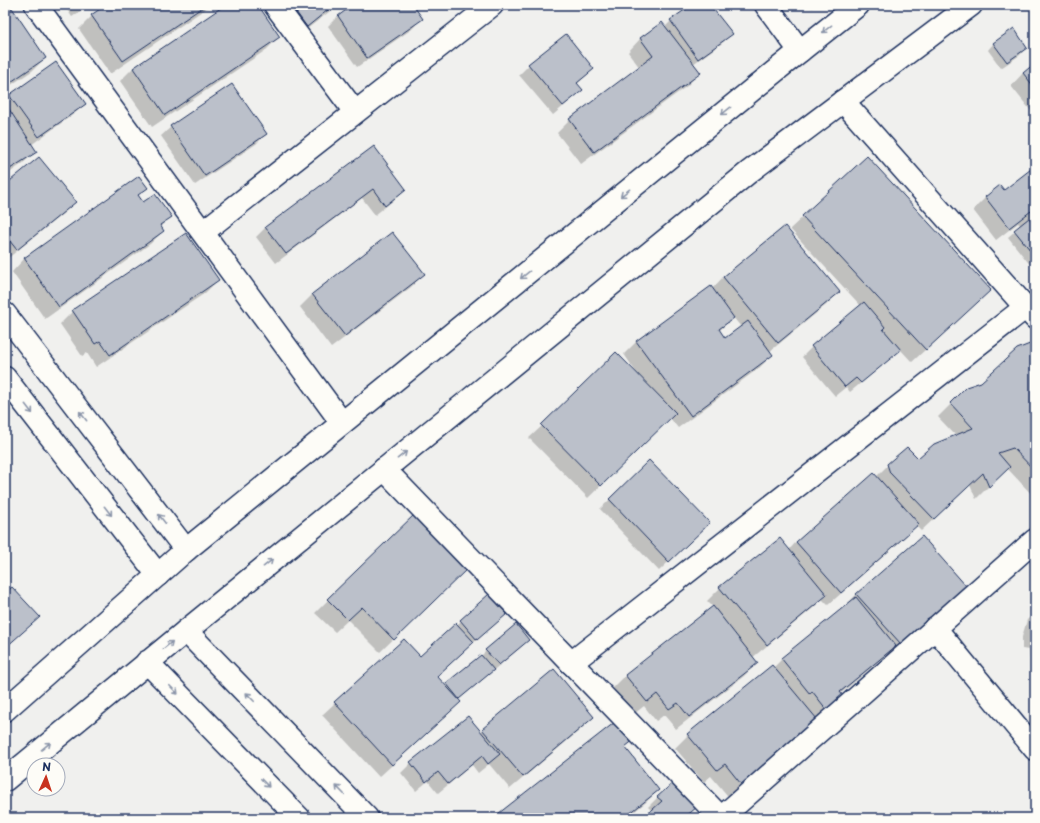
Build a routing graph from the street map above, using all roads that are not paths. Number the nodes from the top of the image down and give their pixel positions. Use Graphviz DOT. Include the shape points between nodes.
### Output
graph roads {
  1 [pos="36,5"];
  2 [pos="275,5"];
  3 [pos="492,5"];
  4 [pos="766,5"];
  5 [pos="858,5"];
  6 [pos="971,5"];
  7 [pos="800,51"];
  8 [pos="843,102"];
  9 [pos="355,112"];
  10 [pos="202,232"];
  11 [pos="1030,313"];
  12 [pos="5,314"];
  13 [pos="5,378"];
  14 [pos="342,423"];
  15 [pos="384,469"];
  16 [pos="1035,540"];
  17 [pos="186,550"];
  18 [pos="158,575"];
  19 [pos="935,628"];
  20 [pos="186,630"];
  21 [pos="147,662"];
  22 [pos="571,663"];
  23 [pos="5,710"];
  24 [pos="1035,749"];
  25 [pos="5,780"];
  26 [pos="299,818"];
  27 [pos="367,818"];
  28 [pos="721,818"];
  1 -- 10 [label="street"];
  2 -- 9 [label="street"];
  3 -- 9 [label="street"];
  4 -- 7 [label="street"];
  5 -- 7 [label="street, one-way"];
  6 -- 8 [label="street"];
  7 -- 14 [label="street, one-way"];
  8 -- 11 [label="street"];
  15 -- 8 [label="street, one-way" via="749,172"];
  9 -- 10 [label="street"];
  10 -- 14 [label="street"];
  11 -- 22 [label="street"];
  17 -- 12 [label="street, one-way"];
  13 -- 18 [label="street, one-way"];
  14 -- 17 [label="street"];
  20 -- 15 [label="street, one-way"];
  15 -- 22 [label="street"];
  16 -- 19 [label="street"];
  17 -- 18 [label="street"];
  18 -- 23 [label="street"];
  19 -- 24 [label="street"];
  19 -- 28 [label="street"];
  21 -- 20 [label="street, one-way"];
  27 -- 20 [label="street, one-way"];
  25 -- 21 [label="street, one-way"];
  21 -- 26 [label="street, one-way"];
  22 -- 28 [label="street"];
}
